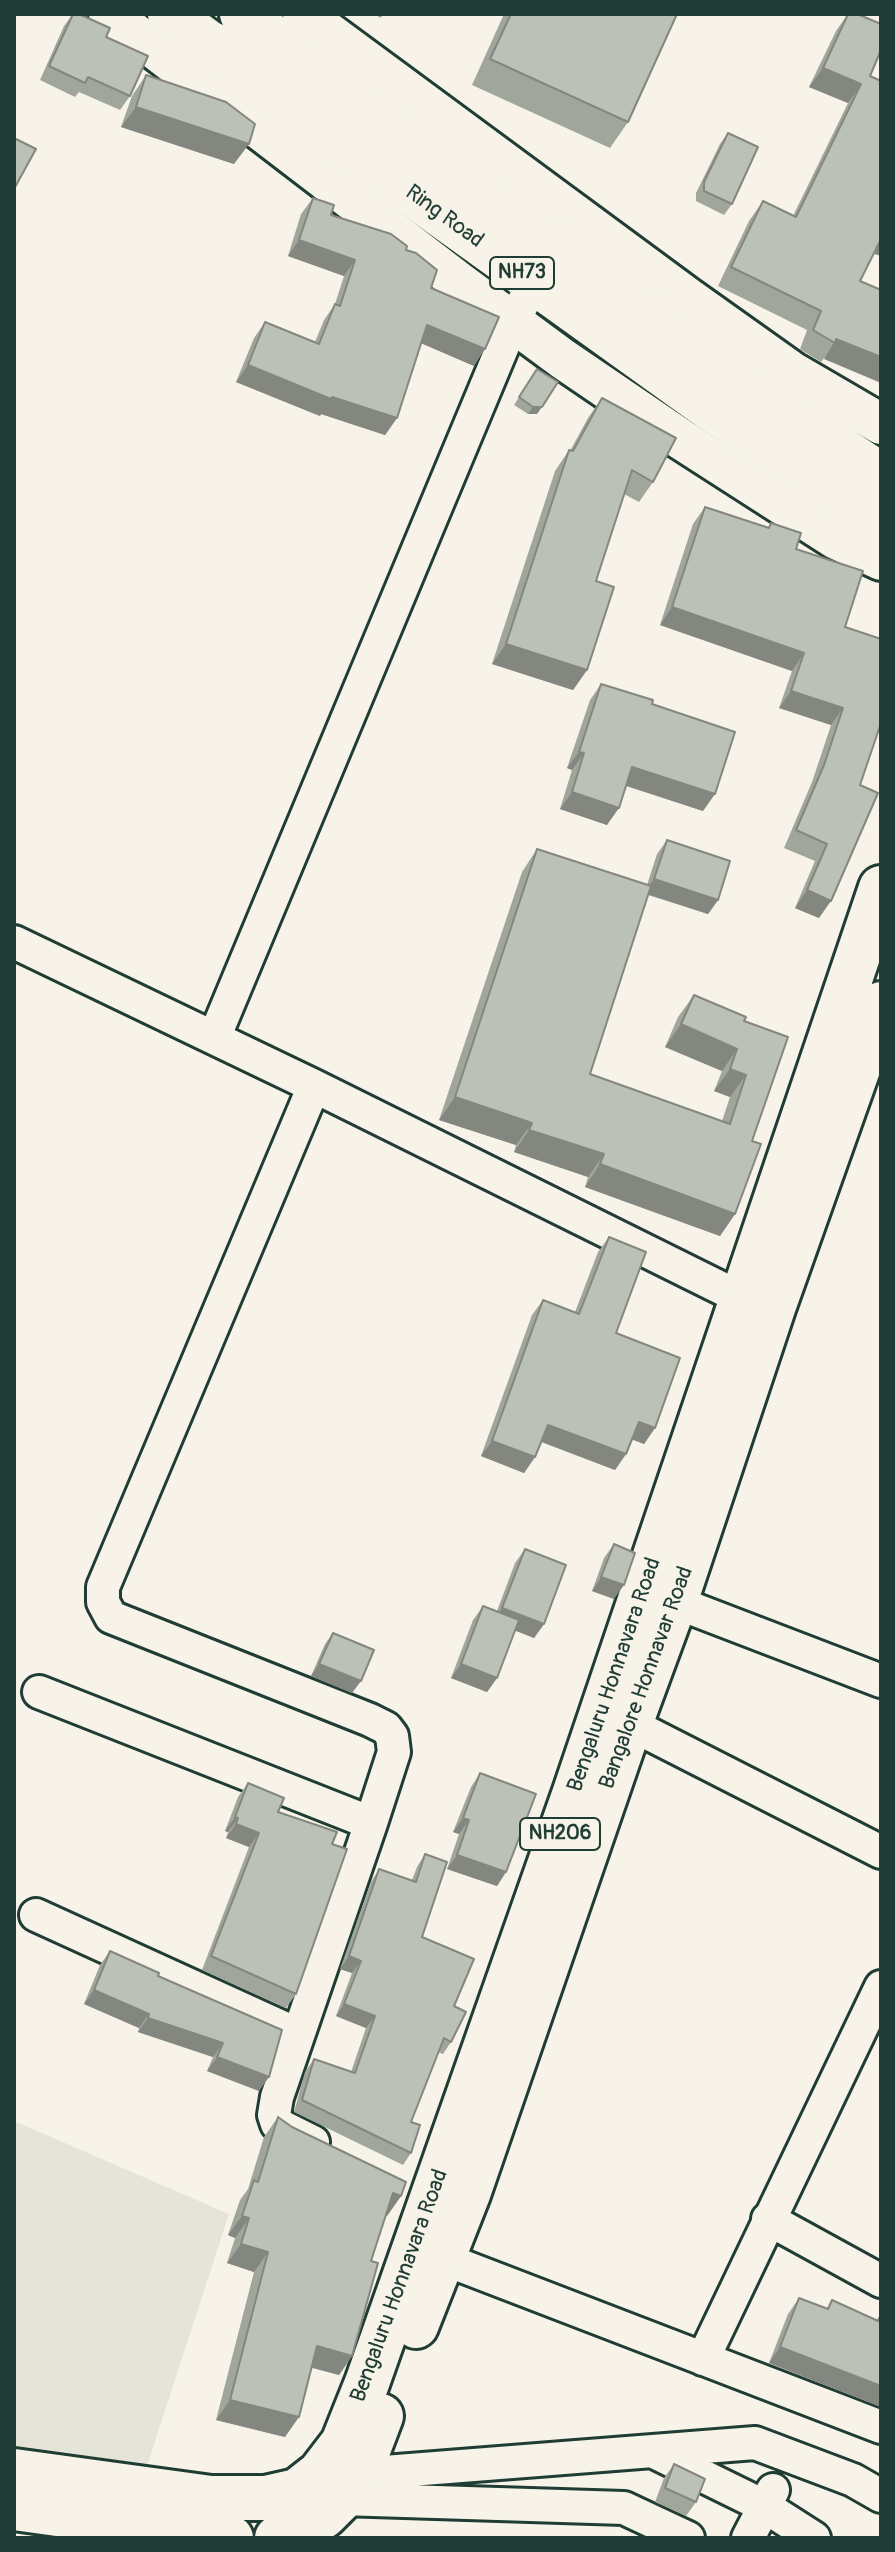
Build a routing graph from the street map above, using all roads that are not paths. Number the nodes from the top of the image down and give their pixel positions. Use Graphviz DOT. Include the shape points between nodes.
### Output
graph roads {
  1 [pos="109,14"];
  2 [pos="170,14"];
  3 [pos="242,14"];
  4 [pos="303,14"];
  5 [pos="200,59"];
  6 [pos="489,174"];
  7 [pos="534,282"];
  8 [pos="678,313"];
  9 [pos="513,322"];
  10 [pos="881,424"];
  11 [pos="881,475"];
  12 [pos="881,520"];
  13 [pos="881,560"];
  14 [pos="881,888"];
  15 [pos="14,942"];
  16 [pos="881,1004"];
  17 [pos="214,1038"];
  18 [pos="314,1086"];
  19 [pos="743,1299"];
  20 [pos="675,1602"];
  21 [pos="881,1681"];
  22 [pos="39,1692"];
  23 [pos="630,1724"];
  24 [pos="371,1823"];
  25 [pos="881,1852"];
  26 [pos="36,1915"];
  27 [pos="881,1987"];
  28 [pos="297,2034"];
  29 [pos="345,2158"];
  30 [pos="768,2219"];
  31 [pos="444,2259"];
  32 [pos="881,2281"];
  33 [pos="703,2359"];
  34 [pos="881,2427"];
  35 [pos="652,2451"];
  36 [pos="14,2471"];
  37 [pos="350,2486"];
  38 [pos="881,2496"];
  39 [pos="770,2497"];
  40 [pos="14,2508"];
  41 [pos="231,2538"];
  42 [pos="277,2538"];
  43 [pos="688,2538"];
  44 [pos="748,2538"];
  45 [pos="814,2538"];
  1 -- 5 [label="street"];
  2 -- 5 [label="main road, Ring Road / NH73"];
  3 -- 6 [label="main road, Ring Road / NH73"];
  4 -- 6 [label="street"];
  5 -- 7 [label="main road, Ring Road / NH73"];
  5 -- 9 [label="street"];
  6 -- 8 [label="main road, Ring Road / NH73"];
  7 -- 9 [label="street"];
  7 -- 12 [label="main road, Ring Road / NH73" via="708,407"];
  8 -- 10 [label="street"];
  8 -- 11 [label="main road, Ring Road / NH73" via="730,375"];
  9 -- 13 [label="street" via="707,457 836,539"];
  9 -- 17 [label="street"];
  14 -- 19 [label="main road, Bengaluru Honnavara Road / NH206"];
  15 -- 17 [label="street"];
  16 -- 20 [label="main road, Bangalore Honnavar Road / NH206"];
  17 -- 18 [label="street"];
  18 -- 19 [label="street"];
  18 -- 24 [label="street" via="103,1587 103,1602 111,1617 386,1728 394,1752"];
  19 -- 36 [label="main road, Bengaluru Honnavara Road / NH206" via="580,1778 416,2193 343,2443 320,2473 297,2491 266,2498 211,2498"];
  20 -- 21 [label="street"];
  20 -- 23 [label="main road, Bangalore Honnavar Road / NH206"];
  22 -- 24 [label="street"];
  23 -- 25 [label="street"];
  23 -- 31 [label="main road, Bangalore Honnavar Road / NH206"];
  24 -- 28 [label="street"];
  26 -- 28 [label="street"];
  27 -- 30 [label="street"];
  28 -- 29 [label="street" via="277,2097 277,2124"];
  30 -- 32 [label="street"];
  30 -- 33 [label="street"];
  31 -- 33 [label="street"];
  31 -- 37 [label="main road, Bangalore Honnavar Road / NH206"];
  33 -- 34 [label="street"];
  35 -- 37 [label="street"];
  35 -- 38 [label="street" via="755,2443"];
  35 -- 39 [label="street"];
  37 -- 42 [label="main road, Bangalore Honnavar Road / NH206" via="325,2515 299,2532"];
  37 -- 43 [label="street" via="624,2508"];
  39 -- 44 [label="street"];
  39 -- 45 [label="street"];
  40 -- 41 [label="main road"];
}
